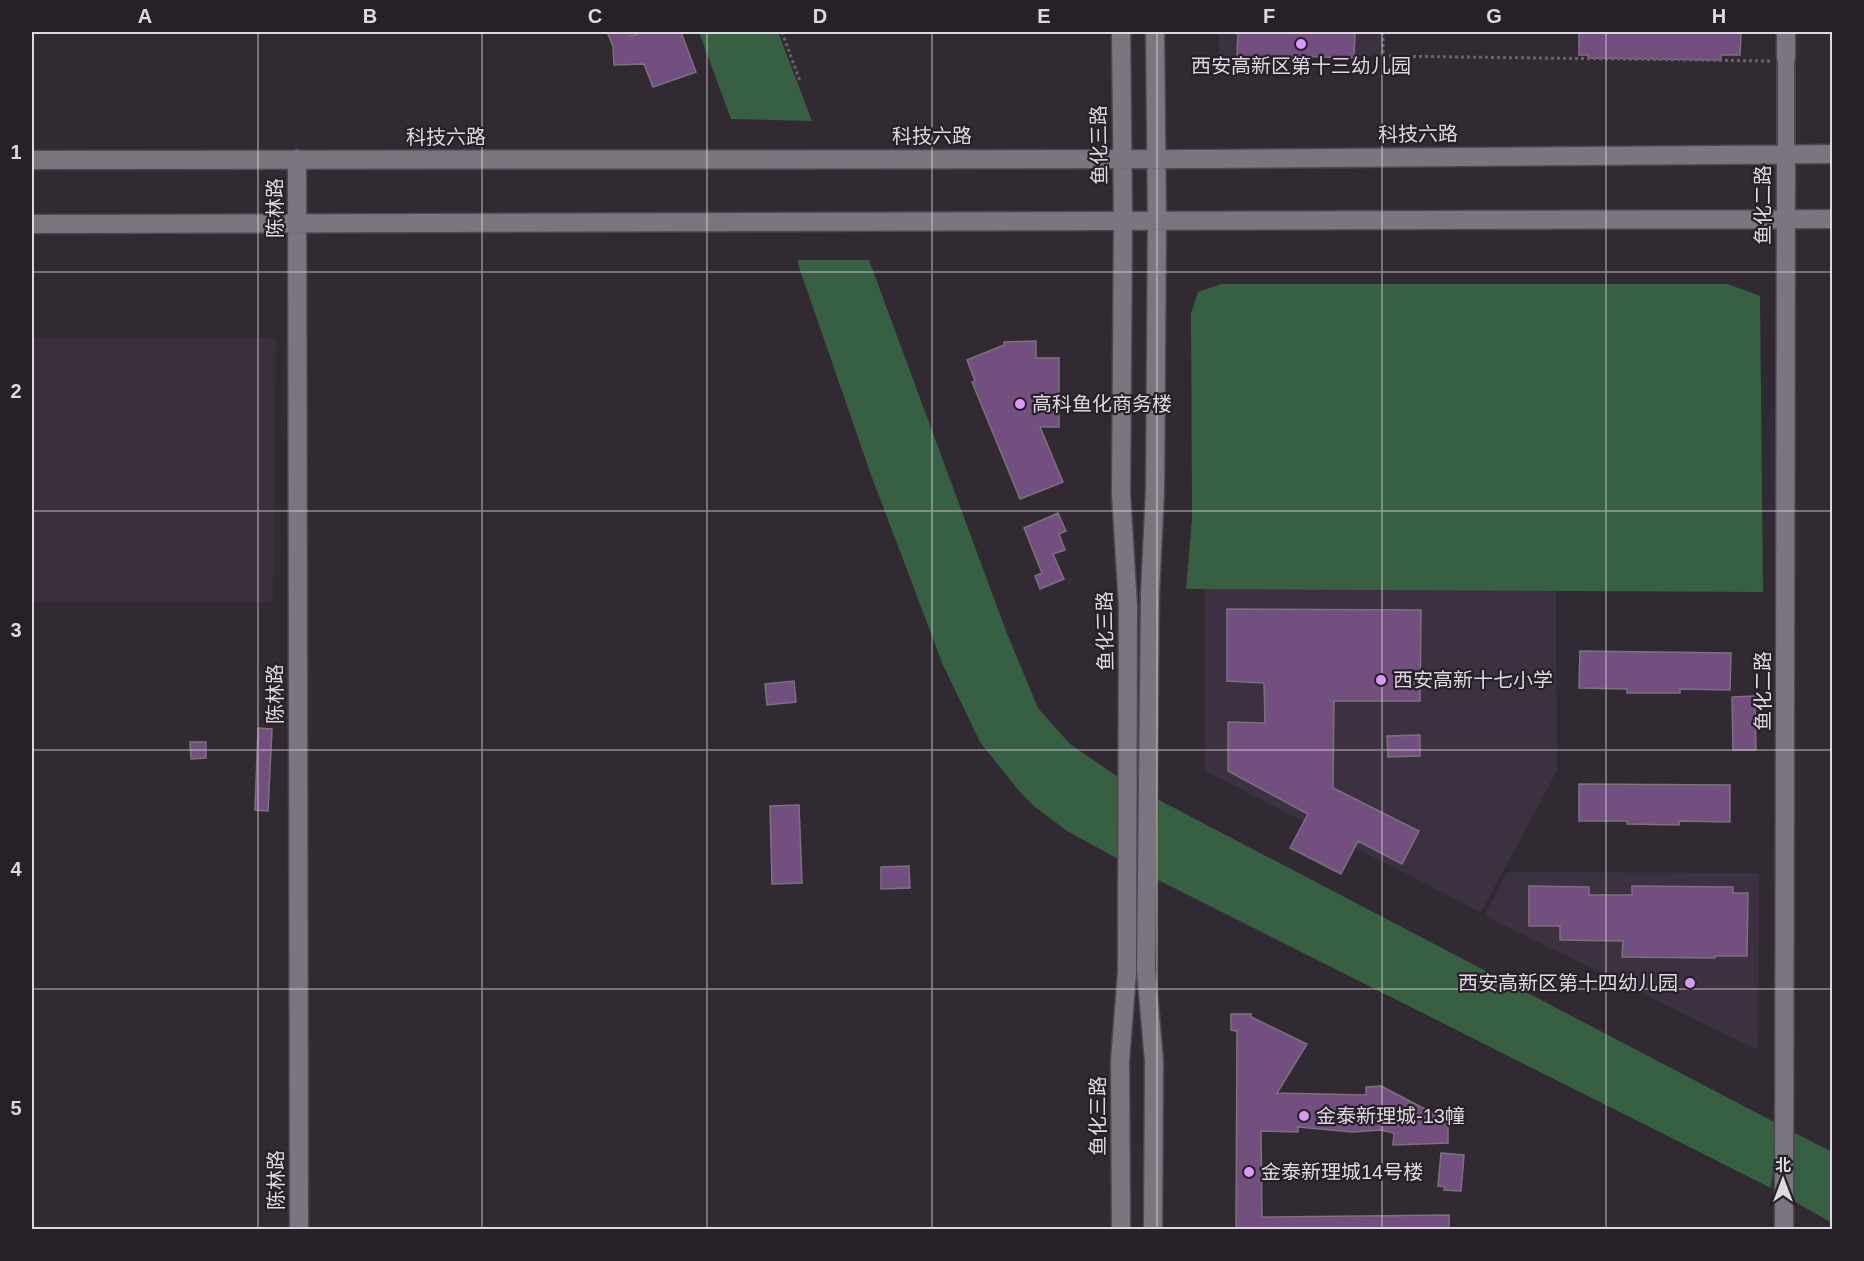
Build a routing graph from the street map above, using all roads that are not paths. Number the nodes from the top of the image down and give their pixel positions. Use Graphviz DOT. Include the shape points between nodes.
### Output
graph roads {
  1 [pos="1121,32"];
  2 [pos="1155,32"];
  3 [pos="1786,32"];
  4 [pos="1778,55"];
  5 [pos="1786,153"];
  6 [pos="1833,154"];
  7 [pos="297,159"];
  8 [pos="1122,159"];
  9 [pos="1155,159"];
  10 [pos="32,160"];
  11 [pos="1786,219"];
  12 [pos="1833,219"];
  13 [pos="1123,221"];
  14 [pos="1157,221"];
  15 [pos="32,224"];
  16 [pos="297,224"];
  17 [pos="298,1230"];
  18 [pos="1121,1230"];
  19 [pos="1153,1230"];
  20 [pos="1784,1230"];
  1 -- 8 [label="street, 鱼化三路"];
  2 -- 9 [label="street"];
  3 -- 4 [label="street"];
  4 -- 5 [label="street"];
  5 -- 6 [label="street, 科技六路"];
  5 -- 9 [label="street, 科技六路"];
  5 -- 11 [label="street, 鱼化二路"];
  7 -- 8 [label="street, 科技六路"];
  7 -- 10 [label="street, 科技六路"];
  7 -- 16 [label="street, 陈林路"];
  8 -- 9 [label="street, 科技六路"];
  8 -- 13 [label="street, 鱼化三路"];
  9 -- 14 [label="street"];
  11 -- 12 [label="street"];
  11 -- 14 [label="street"];
  11 -- 20 [label="street, 鱼化二路"];
  13 -- 14 [label="street"];
  13 -- 16 [label="street"];
  13 -- 18 [label="street, 鱼化三路" via="1121,494 1128,606 1128,925 1120,1061"];
  14 -- 19 [label="street" via="1146,970 1154,1061"];
  15 -- 16 [label="street"];
  16 -- 17 [label="street, 陈林路"];
}
